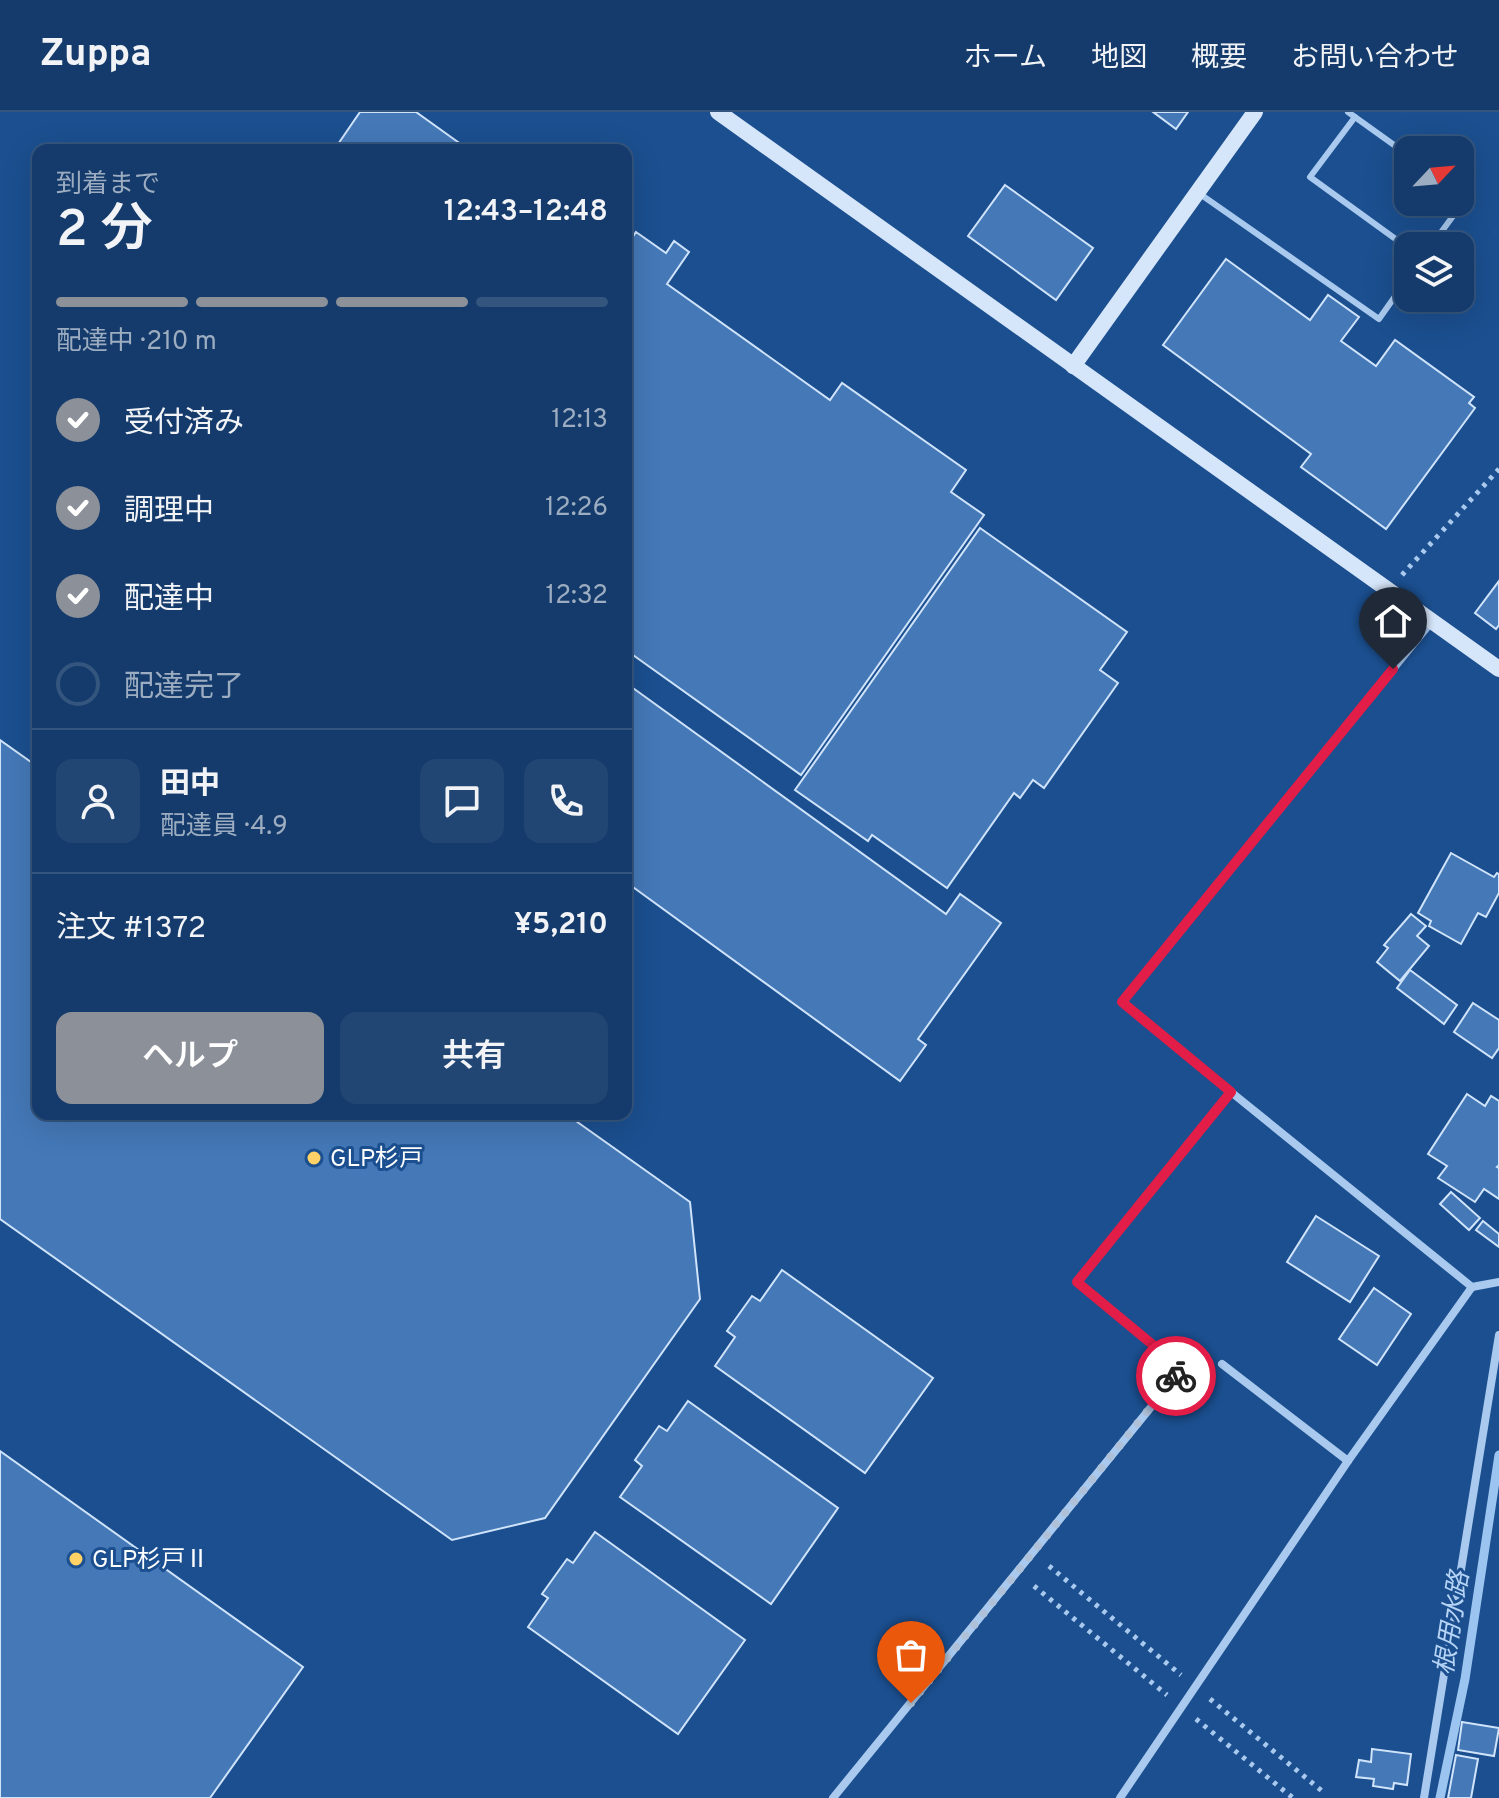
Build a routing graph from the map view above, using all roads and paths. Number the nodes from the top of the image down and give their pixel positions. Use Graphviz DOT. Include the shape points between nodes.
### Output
graph roads {
  1 [pos="718,112"];
  2 [pos="1255,112"];
  3 [pos="1348,112"];
  4 [pos="1355,117"];
  5 [pos="1394,145"];
  6 [pos="1198,192"];
  7 [pos="1394,238"];
  8 [pos="1394,298"];
  9 [pos="1073,366"];
  10 [pos="1499,469"];
  11 [pos="1388,590"];
  12 [pos="1432,621"];
  13 [pos="1499,669"];
  14 [pos="1231,1092"];
  15 [pos="1499,1282"];
  16 [pos="1472,1287"];
  17 [pos="1499,1335"];
  18 [pos="1222,1364"];
  19 [pos="1348,1461"];
  20 [pos="1034,1586"];
  21 [pos="1182,1707"];
  22 [pos="833,1798"];
  23 [pos="1120,1798"];
  24 [pos="1293,1798"];
  25 [pos="1424,1798"];
  1 -- 9 [label="street"];
  2 -- 6 [label="street"];
  3 -- 4 [label="lane"];
  4 -- 5 [label="lane"];
  4 -- 7 [label="lane" via="1310,177"];
  6 -- 8 [label="lane" via="1379,319"];
  6 -- 9 [label="street"];
  9 -- 11 [label="street"];
  10 -- 11 [label="path"];
  11 -- 12 [label="street"];
  12 -- 13 [label="street"];
  12 -- 14 [label="street" via="1122,1002"];
  14 -- 16 [label="street"];
  14 -- 22 [label="street" via="1077,1282 1182,1369"];
  15 -- 16 [label="street"];
  16 -- 19 [label="street"];
  17 -- 25 [label="street"];
  18 -- 19 [label="street"];
  19 -- 21 [label="street"];
  20 -- 21 [label="path"];
  21 -- 23 [label="street"];
  21 -- 24 [label="path"];
}
